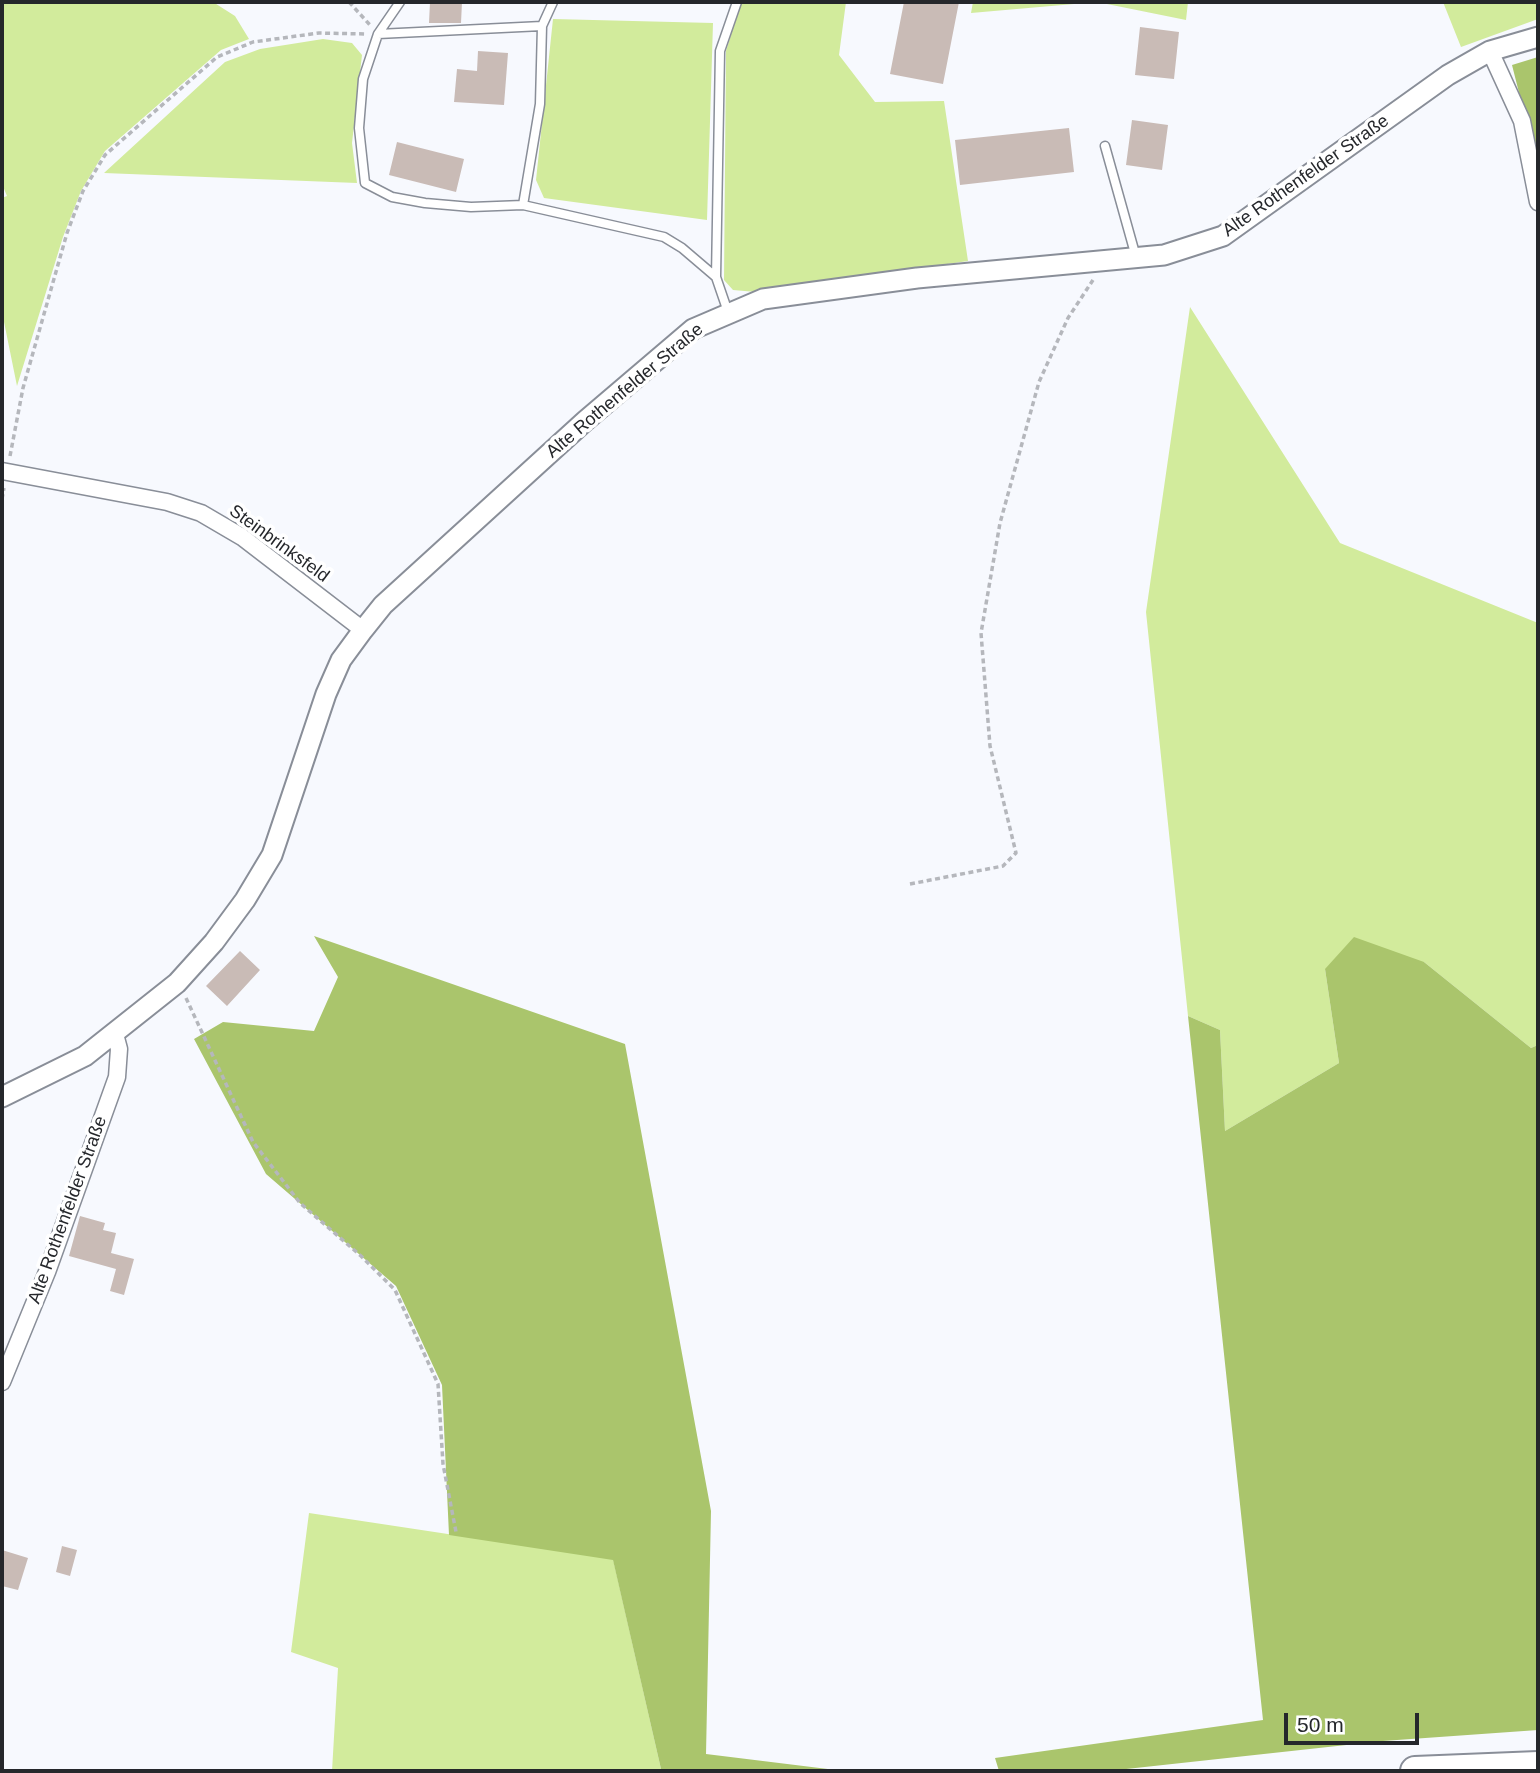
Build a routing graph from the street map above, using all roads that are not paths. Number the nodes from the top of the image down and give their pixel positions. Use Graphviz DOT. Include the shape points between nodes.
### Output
graph roads {
  1 [pos="400,2"];
  2 [pos="553,2"];
  3 [pos="737,2"];
  4 [pos="542,26"];
  5 [pos="378,34"];
  6 [pos="1538,37"];
  7 [pos="1490,51"];
  8 [pos="1105,146"];
  9 [pos="1538,202"];
  10 [pos="523,205"];
  11 [pos="1136,257"];
  12 [pos="716,277"];
  13 [pos="728,312"];
  14 [pos="4,472"];
  15 [pos="363,630"];
  16 [pos="114,1034"];
  17 [pos="2,1097"];
  18 [pos="2,1382"];
  19 [pos="1538,1766"];
  20 [pos="1415,1771"];
  1 -- 5 [label="lane"];
  2 -- 4 [label="lane"];
  3 -- 12 [label="lane" via="720,51"];
  4 -- 5 [label="lane"];
  4 -- 10 [label="lane" via="540,104"];
  5 -- 10 [label="lane" via="363,79 360,160 365,183 392,197 425,203"];
  6 -- 7 [label="street, Alte Rothenfelder Straße"];
  7 -- 9 [label="street" via="1522,121"];
  7 -- 11 [label="street, Alte Rothenfelder Straße" via="1448,75 1223,236 1164,255"];
  8 -- 11 [label="lane"];
  10 -- 12 [label="lane" via="664,237"];
  11 -- 13 [label="street, Alte Rothenfelder Straße" via="917,278 763,299"];
  12 -- 13 [label="lane"];
  13 -- 15 [label="street, Alte Rothenfelder Straße" via="693,328 585,421 383,605"];
  14 -- 15 [label="street, Steinbrinksfeld" via="167,502 201,513 242,537"];
  15 -- 16 [label="street, Alte Rothenfelder Straße" via="341,660 326,694 272,855 237,911 177,983"];
  16 -- 17 [label="street, Alte Rothenfelder Straße" via="85,1056"];
  16 -- 18 [label="street, Alte Rothenfelder Straße" via="119,1049 117,1076"];
  19 -- 20 [label="highway"];
}
